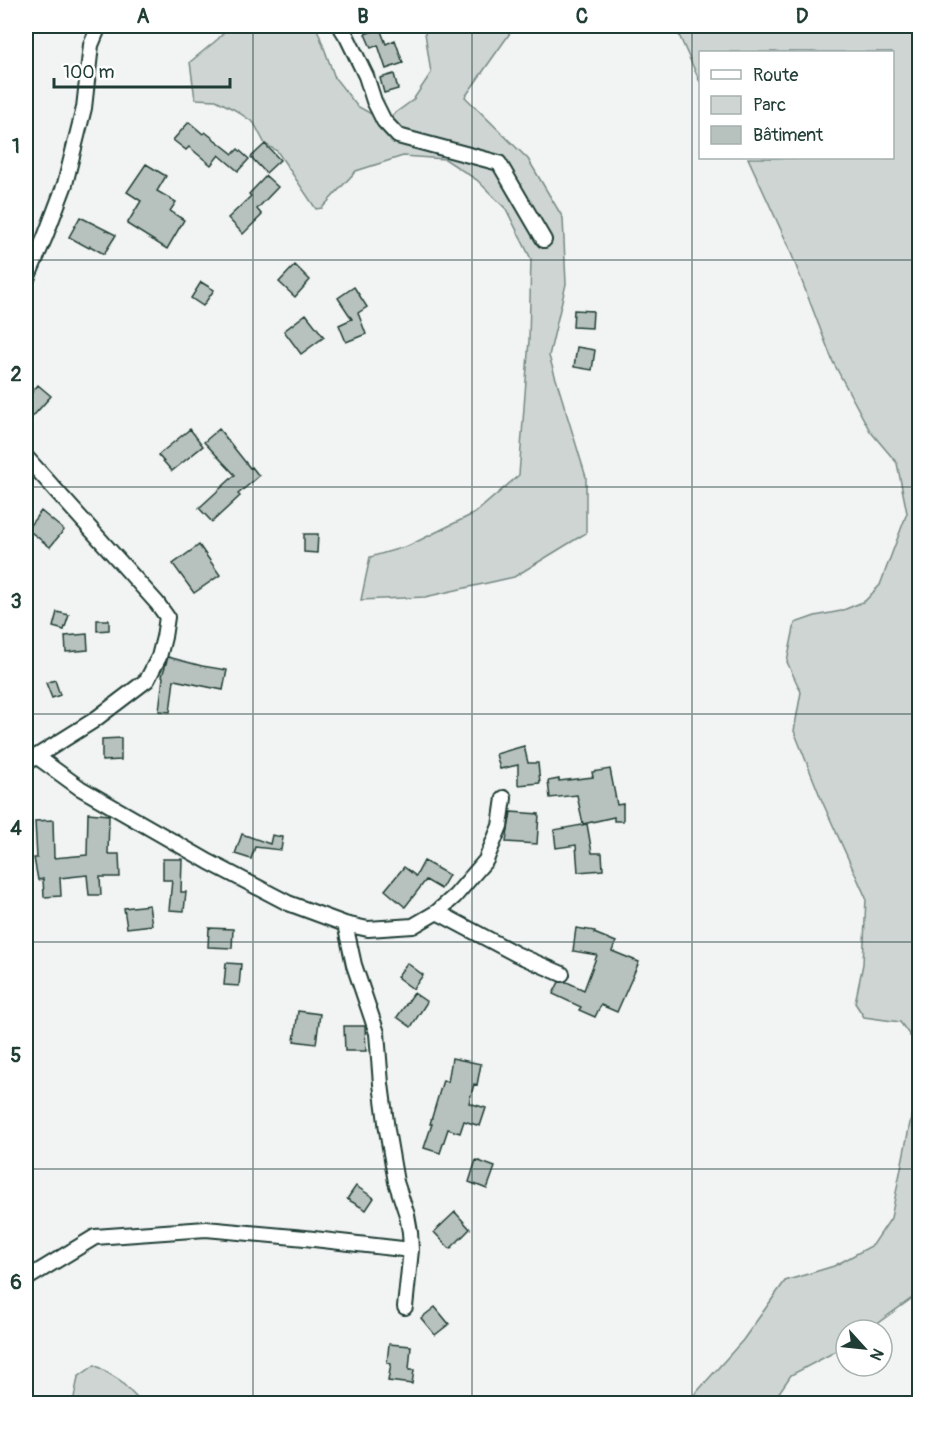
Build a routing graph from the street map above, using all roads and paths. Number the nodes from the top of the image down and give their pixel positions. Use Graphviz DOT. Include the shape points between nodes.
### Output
graph roads {
  1 [pos="99,26"];
  2 [pos="339,26"];
  3 [pos="544,240"];
  4 [pos="26,281"];
  5 [pos="26,457"];
  6 [pos="31,759"];
  7 [pos="504,798"];
  8 [pos="437,912"];
  9 [pos="345,924"];
  10 [pos="562,974"];
  11 [pos="411,1250"];
  12 [pos="26,1279"];
  13 [pos="405,1307"];
  1 -- 4 [label="street" via="91,45 84,108 64,184"];
  2 -- 3 [label="street" via="384,121 398,135 499,163"];
  5 -- 6 [label="street" via="167,617 159,657 147,680 93,721"];
  6 -- 9 [label="street" via="209,862 288,903"];
  7 -- 8 [label="street" via="500,826 486,860"];
  8 -- 9 [label="street" via="413,926 368,929"];
  8 -- 10 [label="street"];
  9 -- 11 [label="street" via="377,1032 387,1130"];
  11 -- 12 [label="street" via="206,1229 106,1236 95,1237"];
  11 -- 13 [label="street"];
}
